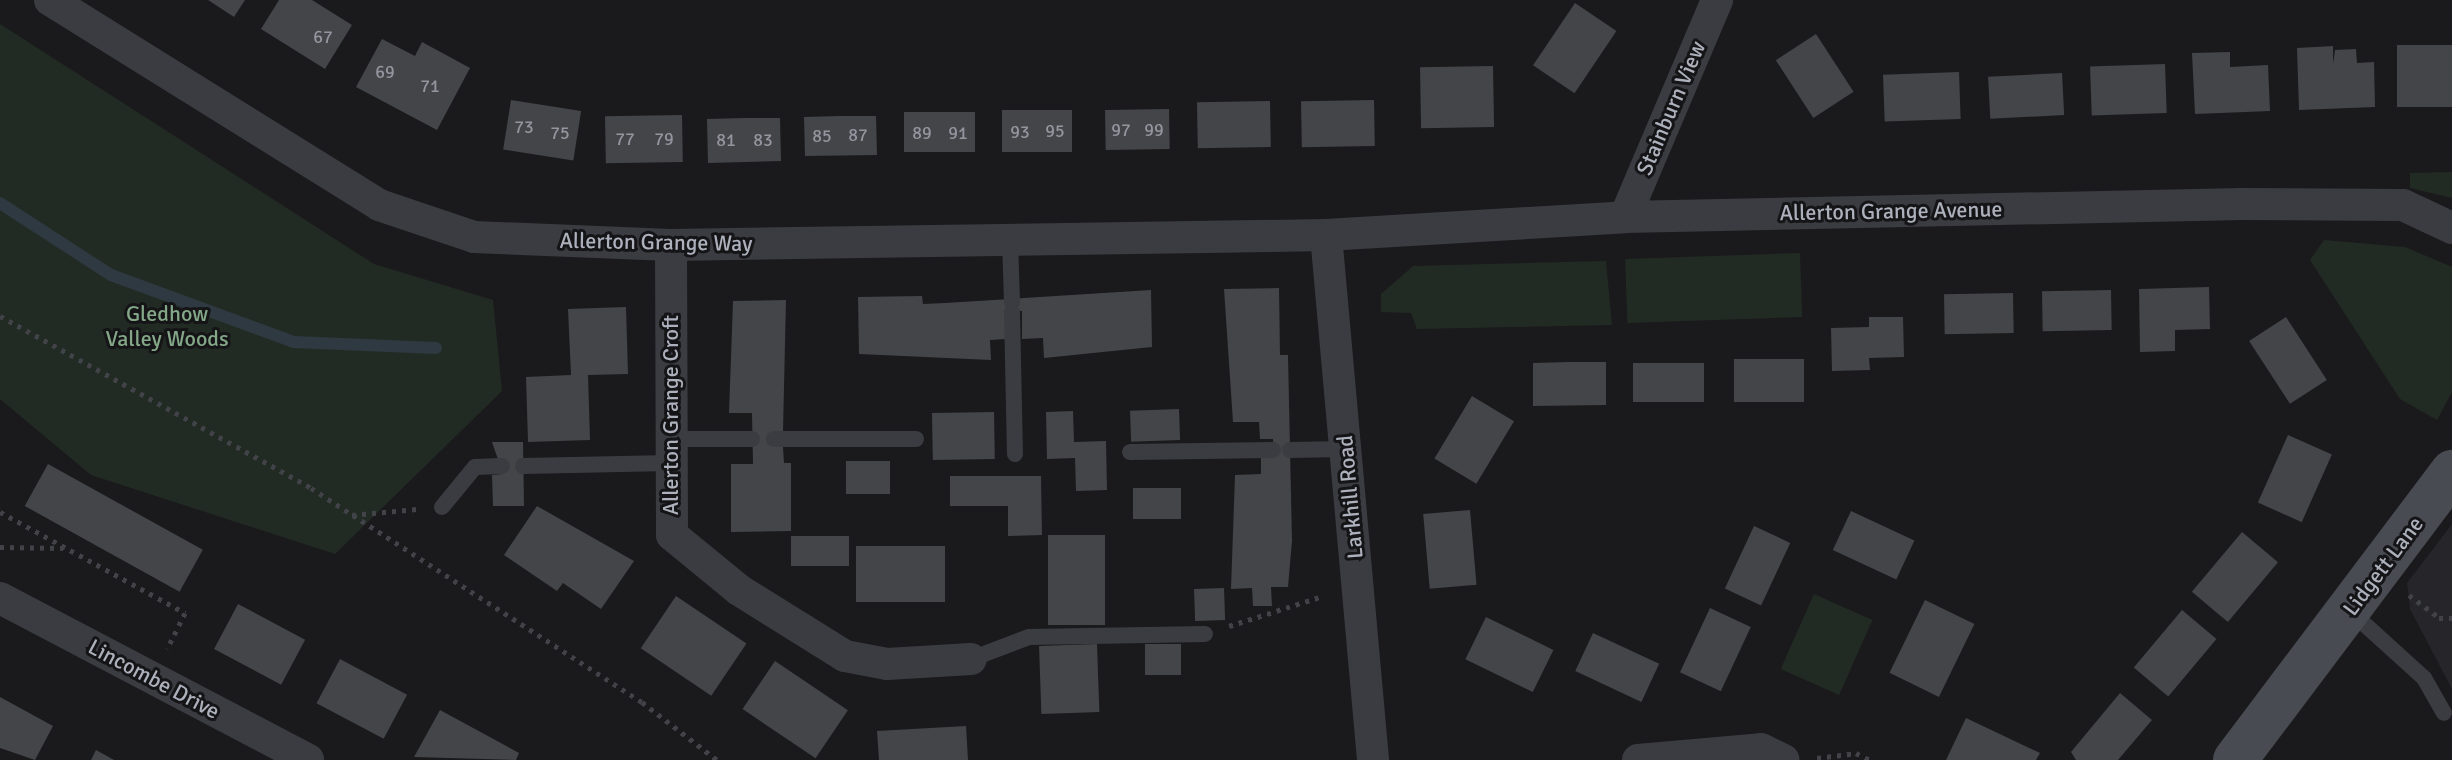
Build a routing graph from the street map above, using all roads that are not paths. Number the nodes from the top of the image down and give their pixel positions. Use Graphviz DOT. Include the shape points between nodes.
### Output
graph roads {
  1 [pos="50,0"];
  2 [pos="1717,0"];
  3 [pos="1625,217"];
  4 [pos="2452,228"];
  5 [pos="1326,235"];
  6 [pos="1010,239"];
  7 [pos="671,245"];
  8 [pos="752,439"];
  9 [pos="774,439"];
  10 [pos="916,439"];
  11 [pos="1345,449"];
  12 [pos="670,451"];
  13 [pos="1130,452"];
  14 [pos="1015,454"];
  15 [pos="502,466"];
  16 [pos="523,466"];
  17 [pos="2452,472"];
  18 [pos="442,507"];
  19 [pos="0,598"];
  20 [pos="2350,611"];
  21 [pos="1205,634"];
  22 [pos="971,659"];
  23 [pos="2313,659"];
  24 [pos="2444,713"];
  25 [pos="1798,759"];
  26 [pos="308,760"];
  27 [pos="1373,760"];
  28 [pos="1638,760"];
  29 [pos="2235,760"];
  30 [pos="2261,760"];
  1 -- 7 [label="street, Allerton Grange Way" via="379,205 474,237"];
  2 -- 3 [label="street, Stainburn View"];
  3 -- 4 [label="street, Allerton Grange Avenue" via="2403,205"];
  3 -- 5 [label="street, Allerton Grange Avenue"];
  5 -- 6 [label="street, Allerton Grange Way"];
  5 -- 11 [label="street, Larkhill Road"];
  6 -- 7 [label="street, Allerton Grange Way"];
  6 -- 14 [label="lane"];
  7 -- 12 [label="street, Allerton Grange Croft"];
  8 -- 12 [label="lane"];
  9 -- 10 [label="lane"];
  11 -- 13 [label="lane"];
  11 -- 27 [label="street, Larkhill Road"];
  12 -- 16 [label="lane"];
  12 -- 22 [label="street, Allerton Grange Croft" via="672,535 739,590 845,656 887,664"];
  15 -- 18 [label="lane" via="475,467"];
  17 -- 20 [label="street, Lidgett Lane"];
  19 -- 26 [label="street, Lincombe Drive"];
  20 -- 23 [label="street, Lidgett Lane"];
  20 -- 24 [label="lane" via="2424,678"];
  21 -- 22 [label="lane" via="1029,637"];
  23 -- 29 [label="street, Lidgett Lane"];
  23 -- 30 [label="street, Lidgett Lane"];
  25 -- 28 [label="street" via="1761,749"];
}
